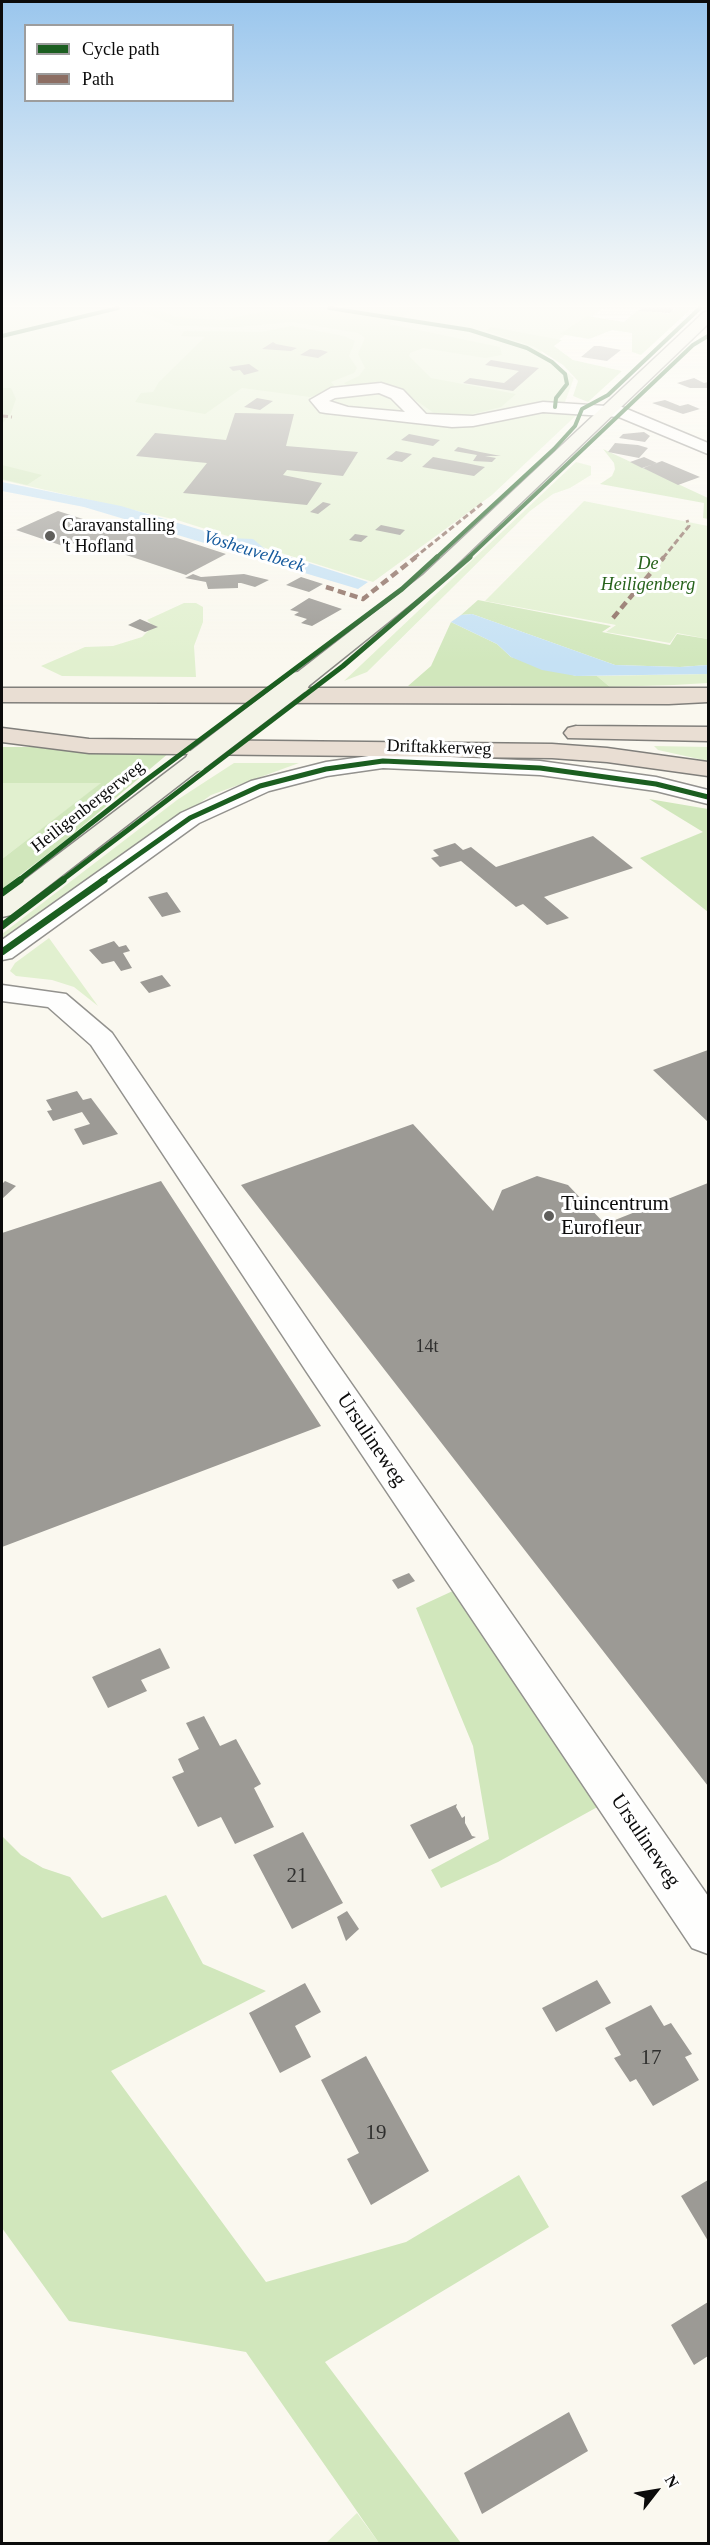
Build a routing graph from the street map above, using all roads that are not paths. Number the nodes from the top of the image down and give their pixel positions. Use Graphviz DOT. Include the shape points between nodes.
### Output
graph roads {
  1 [pos="592,427"];
  2 [pos="661,427"];
  3 [pos="705,445"];
  4 [pos="2,695"];
  5 [pos="708,695"];
  6 [pos="2,709"];
  7 [pos="708,714"];
  8 [pos="2,729"];
  9 [pos="708,734"];
  10 [pos="2,735"];
  11 [pos="708,769"];
  12 [pos="708,797"];
  13 [pos="2,909"];
  14 [pos="2,952"];
  15 [pos="2,993"];
  16 [pos="708,1933"];
  1 -- 13 [label="main road, Heiligenbergerweg, bridge" via="430,579"];
  2 -- 3 [label="street"];
  4 -- 5 [label="highway"];
  6 -- 7 [label="highway"];
  8 -- 9 [label="highway"];
  10 -- 11 [label="highway" via="89,746 552,751"];
  12 -- 14 [label="street, Driftakkerweg" via="656,784 540,768 383,761 319,771 261,786 190,818"];
  15 -- 16 [label="street, Ursulineweg" via="56,1000 102,1039"];
}
